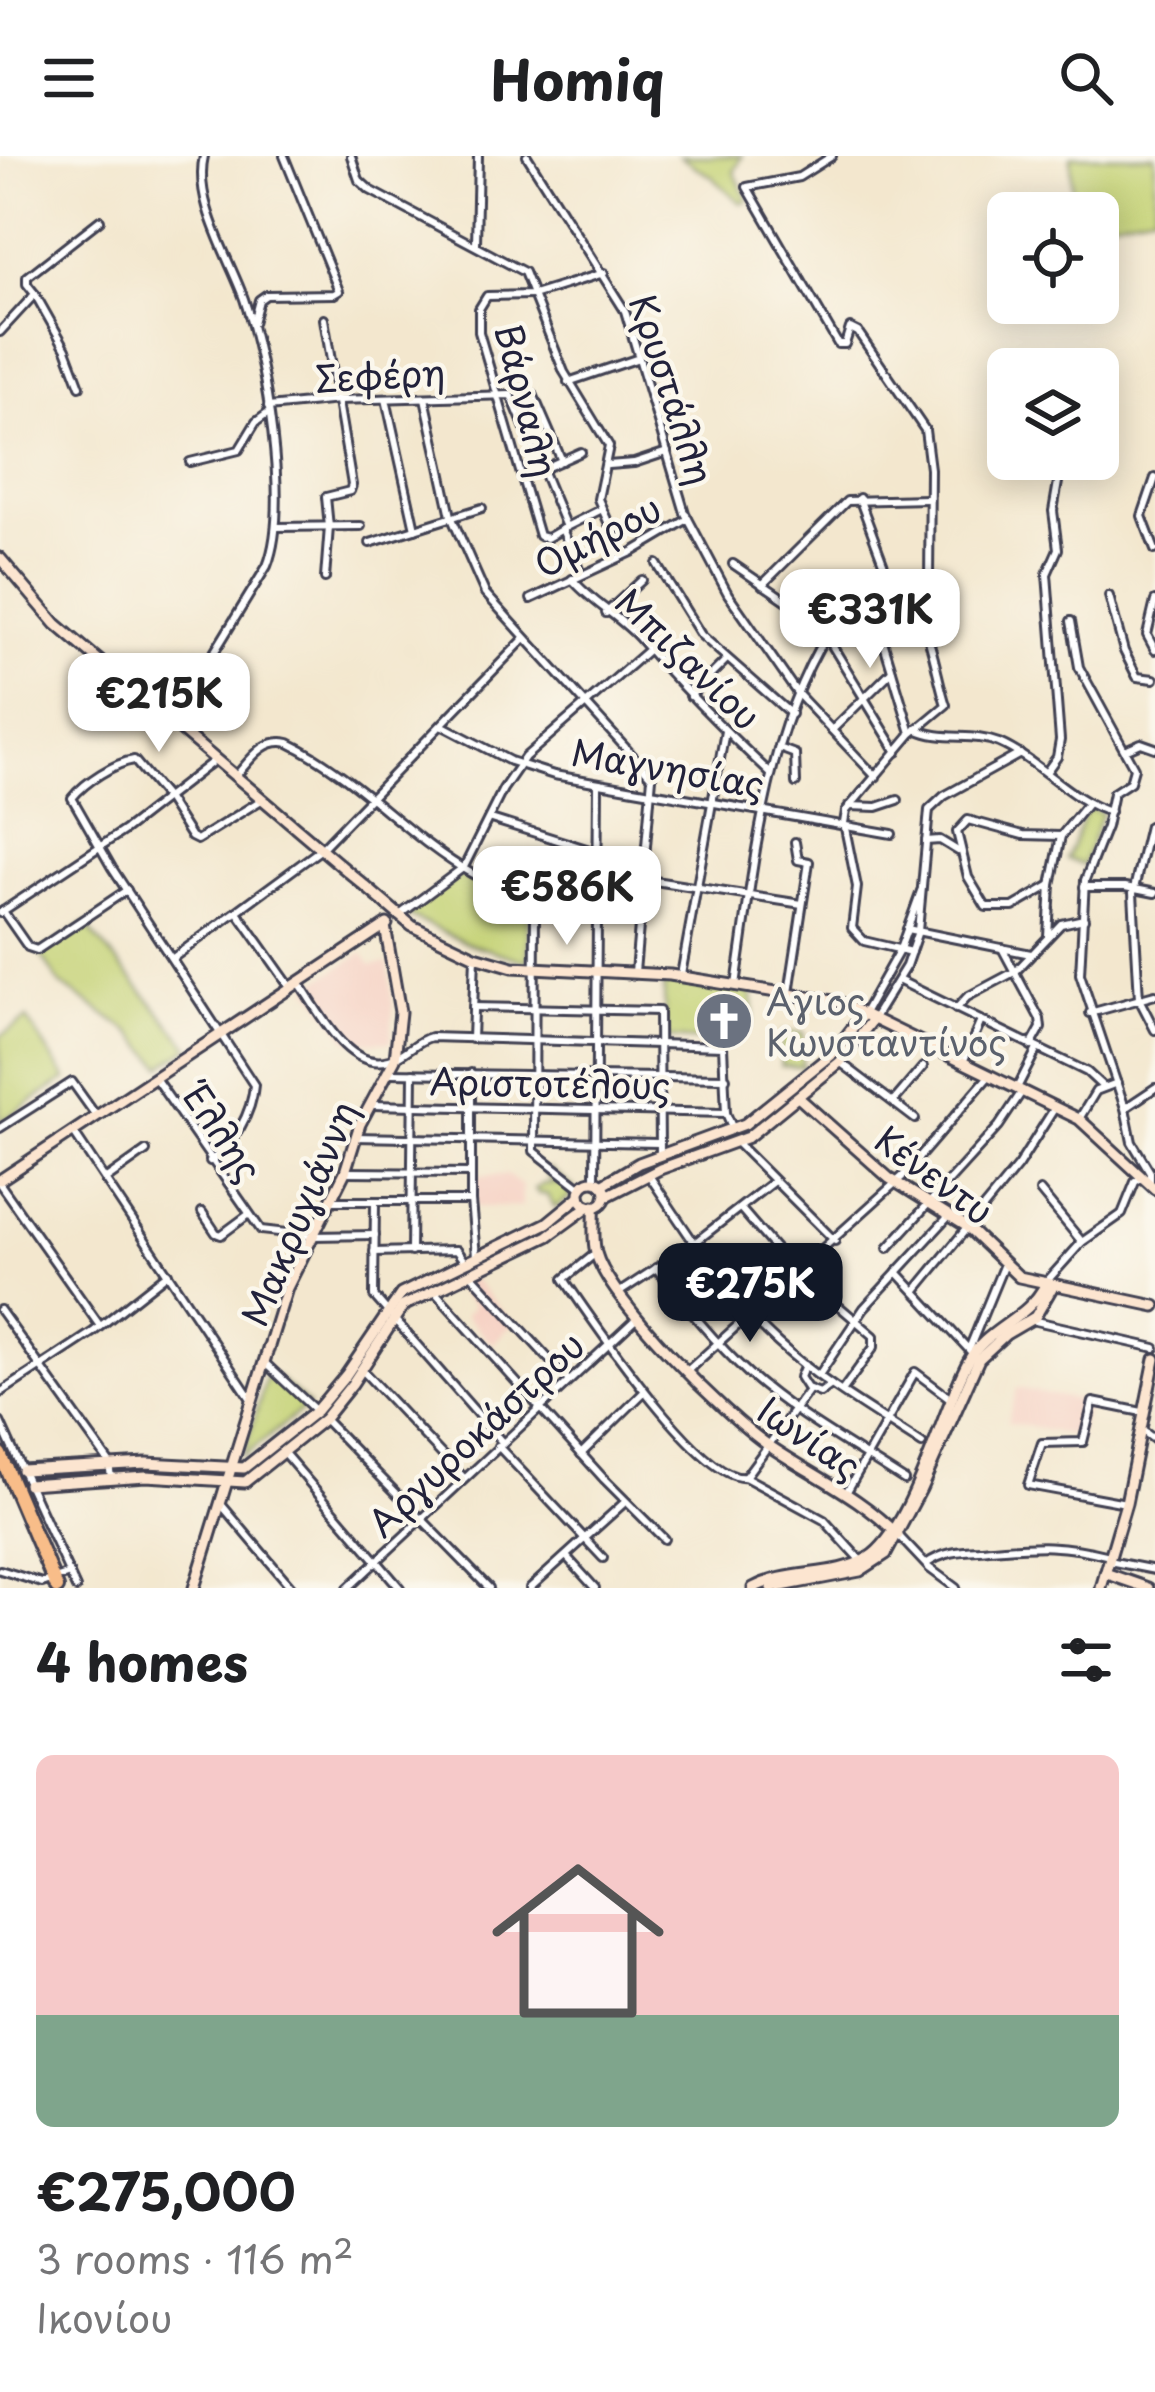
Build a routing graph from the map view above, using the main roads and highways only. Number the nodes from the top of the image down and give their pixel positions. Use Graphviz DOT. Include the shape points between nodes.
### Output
graph roads {
  1 [pos="0,557"];
  2 [pos="399,919"];
  3 [pos="386,928"];
  4 [pos="869,1016"];
  5 [pos="798,1097"];
  6 [pos="0,1182"];
  7 [pos="1150,1183"];
  8 [pos="601,1188"];
  9 [pos="581,1192"];
  10 [pos="591,1206"];
  11 [pos="466,1267"];
  12 [pos="1049,1285"];
  13 [pos="1155,1306"];
  14 [pos="389,1316"];
  15 [pos="1155,1359"];
  16 [pos="320,1415"];
  17 [pos="1150,1434"];
  18 [pos="0,1454"];
  19 [pos="232,1469"];
  20 [pos="22,1471"];
  21 [pos="227,1482"];
  22 [pos="28,1484"];
  23 [pos="895,1532"];
  24 [pos="1105,1573"];
  25 [pos="54,1584"];
  26 [pos="802,1585"];
  27 [pos="194,1588"];
  28 [pos="753,1588"];
  29 [pos="771,1588"];
  30 [pos="1101,1588"];
  31 [pos="1148,1588"];
  1 -- 2 [label="main road" via="42,611"];
  2 -- 3 [label="main road"];
  2 -- 4 [label="main road" via="475,956 535,970 680,976 834,1001"];
  3 -- 6 [label="main road"];
  3 -- 19 [label="main road, Μακρυγιάννη" via="400,1012 395,1059 287,1288"];
  4 -- 5 [label="main road" via="840,1062"];
  4 -- 7 [label="main road" via="1079,1119"];
  4 -- 8 [label="main road" via="735,1130 660,1149"];
  5 -- 8 [label="main road" via="737,1143"];
  5 -- 12 [label="main road, Κένεντυ" via="896,1183 967,1226 1019,1277"];
  8 -- 9 [label="main road"];
  8 -- 10 [label="main road"];
  9 -- 10 [label="main road"];
  9 -- 11 [label="main road" via="547,1223"];
  10 -- 11 [label="main road" via="557,1232"];
  10 -- 23 [label="main road, Ιωνίας" via="596,1253 686,1372 769,1446"];
  11 -- 14 [label="main road"];
  11 -- 14 [label="main road" via="412,1287"];
  12 -- 13 [label="main road, Κένεντυ"];
  12 -- 23 [label="main road" via="1031,1320 980,1359"];
  12 -- 23 [label="main road" via="971,1351"];
  14 -- 16 [label="main road"];
  14 -- 16 [label="main road" via="362,1370"];
  15 -- 17 [label="main road"];
  16 -- 19 [label="main road"];
  16 -- 21 [label="main road" via="247,1481"];
  17 -- 24 [label="main road"];
  18 -- 25 [label="main road" via="29,1504"];
  19 -- 20 [label="main road"];
  19 -- 21 [label="main road, Μακρυγιάννη"];
  21 -- 22 [label="main road"];
  21 -- 27 [label="main road, Μακρυγιάννη"];
  23 -- 26 [label="main road" via="871,1566"];
  23 -- 28 [label="main road" via="861,1561"];
  24 -- 30 [label="main road"];
  24 -- 31 [label="main road"];
  26 -- 29 [label="main road"];
}
